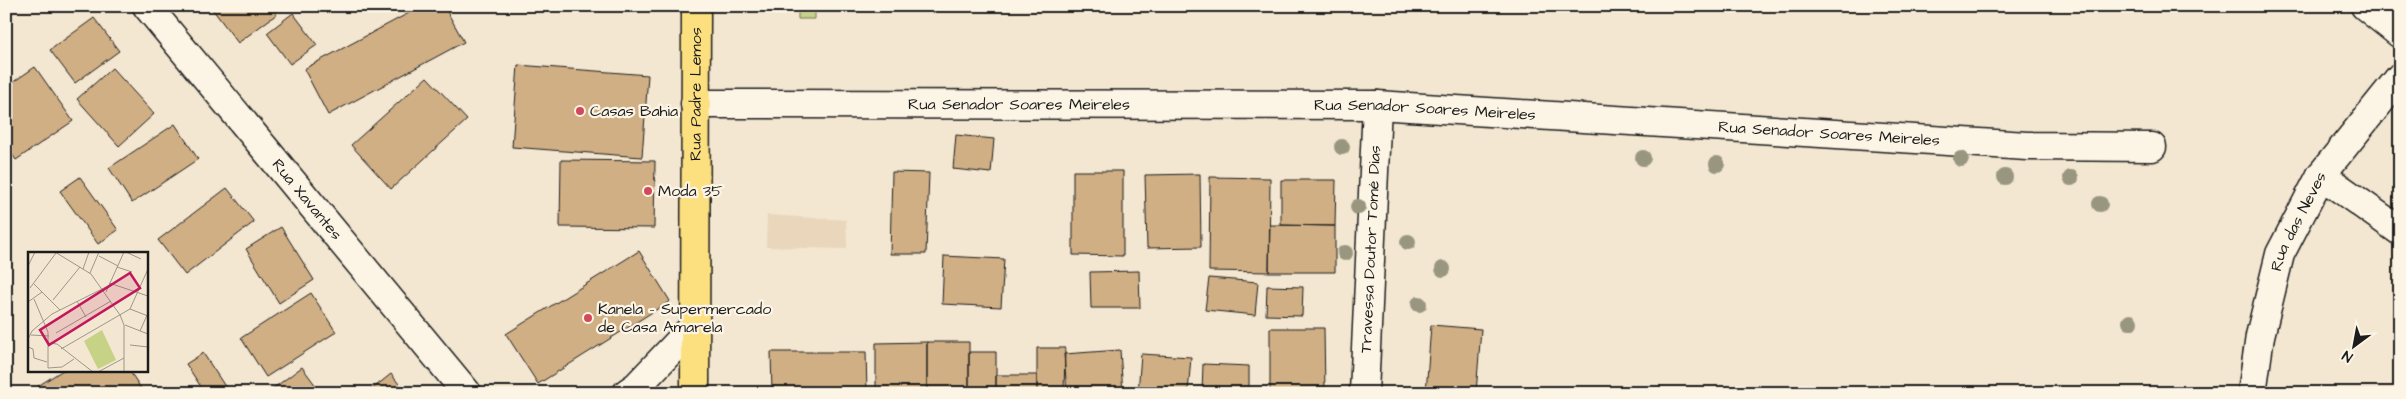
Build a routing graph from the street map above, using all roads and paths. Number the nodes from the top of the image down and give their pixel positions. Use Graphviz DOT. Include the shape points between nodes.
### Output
graph roads {
  1 [pos="147,6"];
  2 [pos="696,6"];
  3 [pos="2365,6"];
  4 [pos="2400,34"];
  5 [pos="2400,77"];
  6 [pos="695,104"];
  7 [pos="1377,106"];
  8 [pos="2152,147"];
  9 [pos="2321,175"];
  10 [pos="2400,231"];
  11 [pos="695,325"];
  12 [pos="467,393"];
  13 [pos="627,393"];
  14 [pos="695,393"];
  15 [pos="1364,393"];
  16 [pos="2252,393"];
  1 -- 12 [label="street, Rua Xavantes"];
  2 -- 6 [label="main road, Rua Padre Lemos"];
  3 -- 4 [label="street"];
  5 -- 9 [label="street, Rua das Neves"];
  6 -- 7 [label="street, Rua Senador Soares Meireles"];
  6 -- 11 [label="main road, Rua Padre Lemos"];
  7 -- 8 [label="street, Rua Senador Soares Meireles" via="2028,146"];
  7 -- 15 [label="street, Travessa Doutor Tomé Dias"];
  9 -- 10 [label="street"];
  9 -- 16 [label="street, Rua das Neves" via="2280,254 2260,336"];
  11 -- 13 [label="street"];
  11 -- 14 [label="main road, Rua Padre Lemos"];
}
